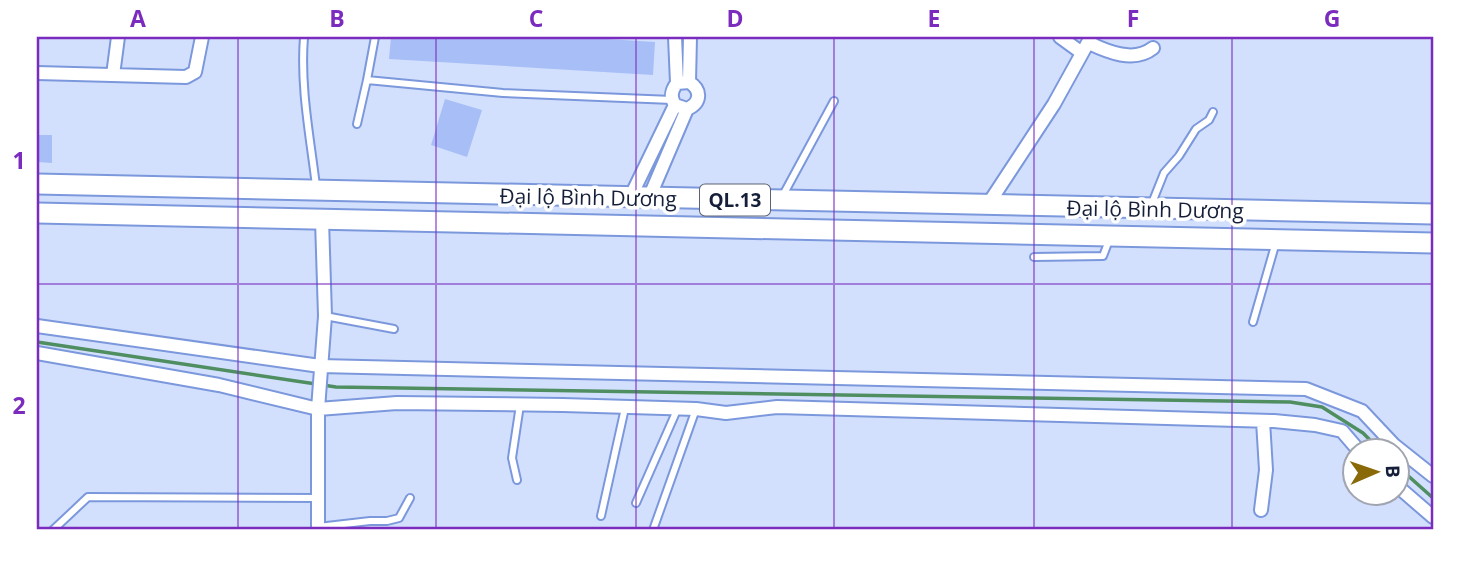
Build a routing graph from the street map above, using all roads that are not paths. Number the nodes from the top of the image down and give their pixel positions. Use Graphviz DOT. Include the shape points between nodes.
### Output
graph roads {
  1 [pos="118,37"];
  2 [pos="201,37"];
  3 [pos="304,37"];
  4 [pos="375,37"];
  5 [pos="676,37"];
  6 [pos="690,37"];
  7 [pos="1060,37"];
  8 [pos="1087,44"];
  9 [pos="1153,48"];
  10 [pos="37,73"];
  11 [pos="113,75"];
  12 [pos="367,80"];
  13 [pos="683,82"];
  14 [pos="834,101"];
  15 [pos="678,105"];
  16 [pos="1213,112"];
  17 [pos="357,124"];
  18 [pos="37,184"];
  19 [pos="317,191"];
  20 [pos="639,198"];
  21 [pos="780,201"];
  22 [pos="986,206"];
  23 [pos="1150,208"];
  24 [pos="37,213"];
  25 [pos="1433,214"];
  26 [pos="322,220"];
  27 [pos="639,227"];
  28 [pos="1119,236"];
  29 [pos="1277,240"];
  30 [pos="1433,243"];
  31 [pos="1034,257"];
  32 [pos="324,316"];
  33 [pos="1253,322"];
  34 [pos="37,326"];
  35 [pos="394,329"];
  36 [pos="37,353"];
  37 [pos="320,366"];
  38 [pos="319,404"];
  39 [pos="520,405"];
  40 [pos="625,408"];
  41 [pos="696,409"];
  42 [pos="677,410"];
  43 [pos="1263,421"];
  44 [pos="1348,438"];
  45 [pos="1433,476"];
  46 [pos="517,480"];
  47 [pos="1410,497"];
  48 [pos="319,498"];
  49 [pos="410,498"];
  50 [pos="636,503"];
  51 [pos="1261,510"];
  52 [pos="601,516"];
  53 [pos="1433,517"];
  54 [pos="318,528"];
  55 [pos="53,530"];
  56 [pos="653,530"];
  1 -- 11 [label="street"];
  2 -- 11 [label="street" via="195,72 186,77"];
  3 -- 19 [label="lane" via="305,101"];
  4 -- 12 [label="lane"];
  5 -- 13 [label="street"];
  6 -- 13 [label="street"];
  7 -- 8 [label="street"];
  8 -- 9 [label="street" via="1132,55"];
  8 -- 22 [label="street" via="1055,104"];
  10 -- 11 [label="street"];
  12 -- 15 [label="lane"];
  12 -- 17 [label="lane"];
  13 -- 15 [label="street" via="671,91"];
  13 -- 15 [label="street" via="695,86 698,100 694,106"];
  14 -- 21 [label="lane"];
  15 -- 20 [label="street"];
  15 -- 20 [label="street"];
  16 -- 23 [label="lane" via="1164,173"];
  18 -- 19 [label="highway, Đại lộ Bình Dương / QL.13"];
  19 -- 20 [label="highway, Đại lộ Bình Dương / QL.13"];
  19 -- 26 [label="highway"];
  20 -- 21 [label="highway, Đại lộ Bình Dương / QL.13"];
  20 -- 27 [label="highway"];
  21 -- 22 [label="highway, Đại lộ Bình Dương / QL.13"];
  22 -- 23 [label="highway, Đại lộ Bình Dương / QL.13"];
  23 -- 25 [label="highway, Đại lộ Bình Dương / QL.13"];
  24 -- 26 [label="highway, Đại lộ Bình Dương / QL.13"];
  26 -- 27 [label="highway, Đại lộ Bình Dương / QL.13"];
  26 -- 32 [label="street"];
  27 -- 28 [label="highway, Đại lộ Bình Dương / QL.13"];
  28 -- 29 [label="highway, Đại lộ Bình Dương / QL.13"];
  28 -- 31 [label="lane" via="1108,243 1103,256"];
  29 -- 30 [label="highway, Đại lộ Bình Dương / QL.13"];
  29 -- 33 [label="lane"];
  32 -- 35 [label="lane"];
  32 -- 37 [label="street"];
  34 -- 37 [label="street"];
  36 -- 38 [label="street"];
  37 -- 38 [label="street"];
  37 -- 45 [label="street" via="1306,389 1362,411"];
  38 -- 39 [label="street"];
  38 -- 48 [label="street"];
  39 -- 40 [label="street"];
  39 -- 46 [label="lane" via="512,458"];
  40 -- 42 [label="street"];
  40 -- 52 [label="lane"];
  41 -- 42 [label="street"];
  41 -- 43 [label="street" via="726,413 777,407"];
  41 -- 56 [label="lane"];
  42 -- 50 [label="lane"];
  43 -- 44 [label="street" via="1315,425 1342,431"];
  43 -- 51 [label="street"];
  47 -- 53 [label="street"];
  48 -- 54 [label="street"];
  48 -- 55 [label="lane" via="88,497"];
  49 -- 54 [label="lane" via="399,518"];
}
